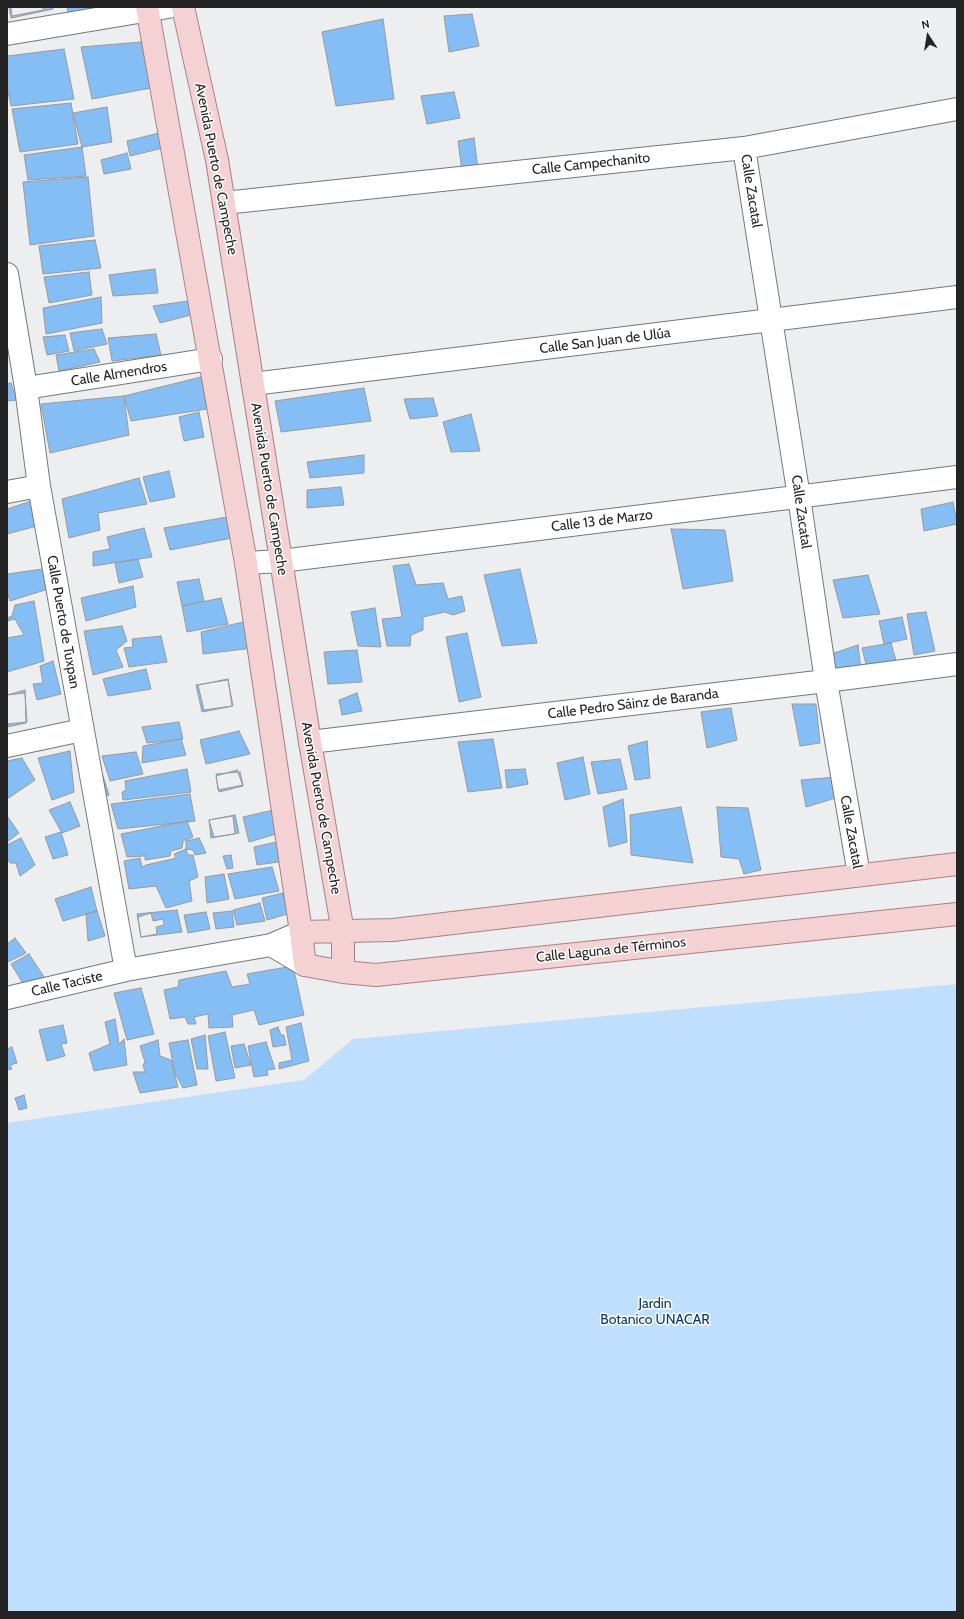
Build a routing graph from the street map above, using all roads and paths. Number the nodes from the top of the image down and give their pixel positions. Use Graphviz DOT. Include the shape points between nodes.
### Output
graph roads {
  1 [pos="168,7"];
  2 [pos="183,7"];
  3 [pos="147,9"];
  4 [pos="7,34"];
  5 [pos="957,109"];
  6 [pos="744,148"];
  7 [pos="224,203"];
  8 [pos="7,274"];
  9 [pos="957,297"];
  10 [pos="771,320"];
  11 [pos="211,359"];
  12 [pos="253,384"];
  13 [pos="26,388"];
  14 [pos="957,477"];
  15 [pos="39,486"];
  16 [pos="7,492"];
  17 [pos="799,497"];
  18 [pos="281,561"];
  19 [pos="246,563"];
  20 [pos="957,664"];
  21 [pos="826,681"];
  22 [pos="82,730"];
  23 [pos="310,742"];
  24 [pos="7,746"];
  25 [pos="957,864"];
  26 [pos="859,875"];
  27 [pos="957,914"];
  28 [pos="301,932"];
  29 [pos="343,932"];
  30 [pos="271,945"];
  31 [pos="305,965"];
  32 [pos="126,970"];
  33 [pos="343,972"];
  34 [pos="7,998"];
  1 -- 3 [label="street"];
  2 -- 7 [label="main road, Avenida Puerto de Campeche"];
  3 -- 4 [label="street"];
  3 -- 11 [label="main road"];
  5 -- 6 [label="street, Calle Campechanito"];
  6 -- 7 [label="street, Calle Campechanito"];
  6 -- 10 [label="street, Calle Zacatal"];
  7 -- 12 [label="main road, Avenida Puerto de Campeche"];
  8 -- 13 [label="street, Calle Puerto de Tuxpan"];
  9 -- 10 [label="street, Calle San Juan de Ulúa"];
  10 -- 12 [label="street, Calle San Juan de Ulúa"];
  10 -- 17 [label="street, Calle Zacatal"];
  11 -- 13 [label="street, Calle Almendros"];
  11 -- 19 [label="main road"];
  12 -- 18 [label="main road, Avenida Puerto de Campeche"];
  13 -- 15 [label="street, Calle Puerto de Tuxpan"];
  14 -- 17 [label="street, Calle 13 de Marzo"];
  15 -- 16 [label="street"];
  15 -- 22 [label="street, Calle Puerto de Tuxpan"];
  17 -- 18 [label="street, Calle 13 de Marzo"];
  17 -- 21 [label="street, Calle Zacatal"];
  18 -- 19 [label="street, Calle 13 de Marzo"];
  18 -- 23 [label="main road, Avenida Puerto de Campeche"];
  19 -- 28 [label="main road"];
  20 -- 21 [label="street, Calle Pedro Sáinz de Baranda"];
  21 -- 23 [label="street, Calle Pedro Sáinz de Baranda"];
  21 -- 26 [label="street, Calle Zacatal"];
  22 -- 24 [label="street"];
  22 -- 32 [label="street, Calle Puerto de Tuxpan"];
  23 -- 29 [label="main road, Avenida Puerto de Campeche"];
  25 -- 26 [label="main road"];
  26 -- 29 [label="main road" via="393,930"];
  27 -- 33 [label="main road, Calle Laguna de Términos" via="376,975"];
  28 -- 29 [label="main road"];
  28 -- 30 [label="street"];
  28 -- 31 [label="main road"];
  29 -- 33 [label="main road, Avenida Puerto de Campeche"];
  30 -- 31 [label="street, Calle Laguna de Términos"];
  30 -- 32 [label="street"];
  31 -- 33 [label="main road, Calle Laguna de Términos"];
  32 -- 34 [label="street, Calle Taciste"];
}
